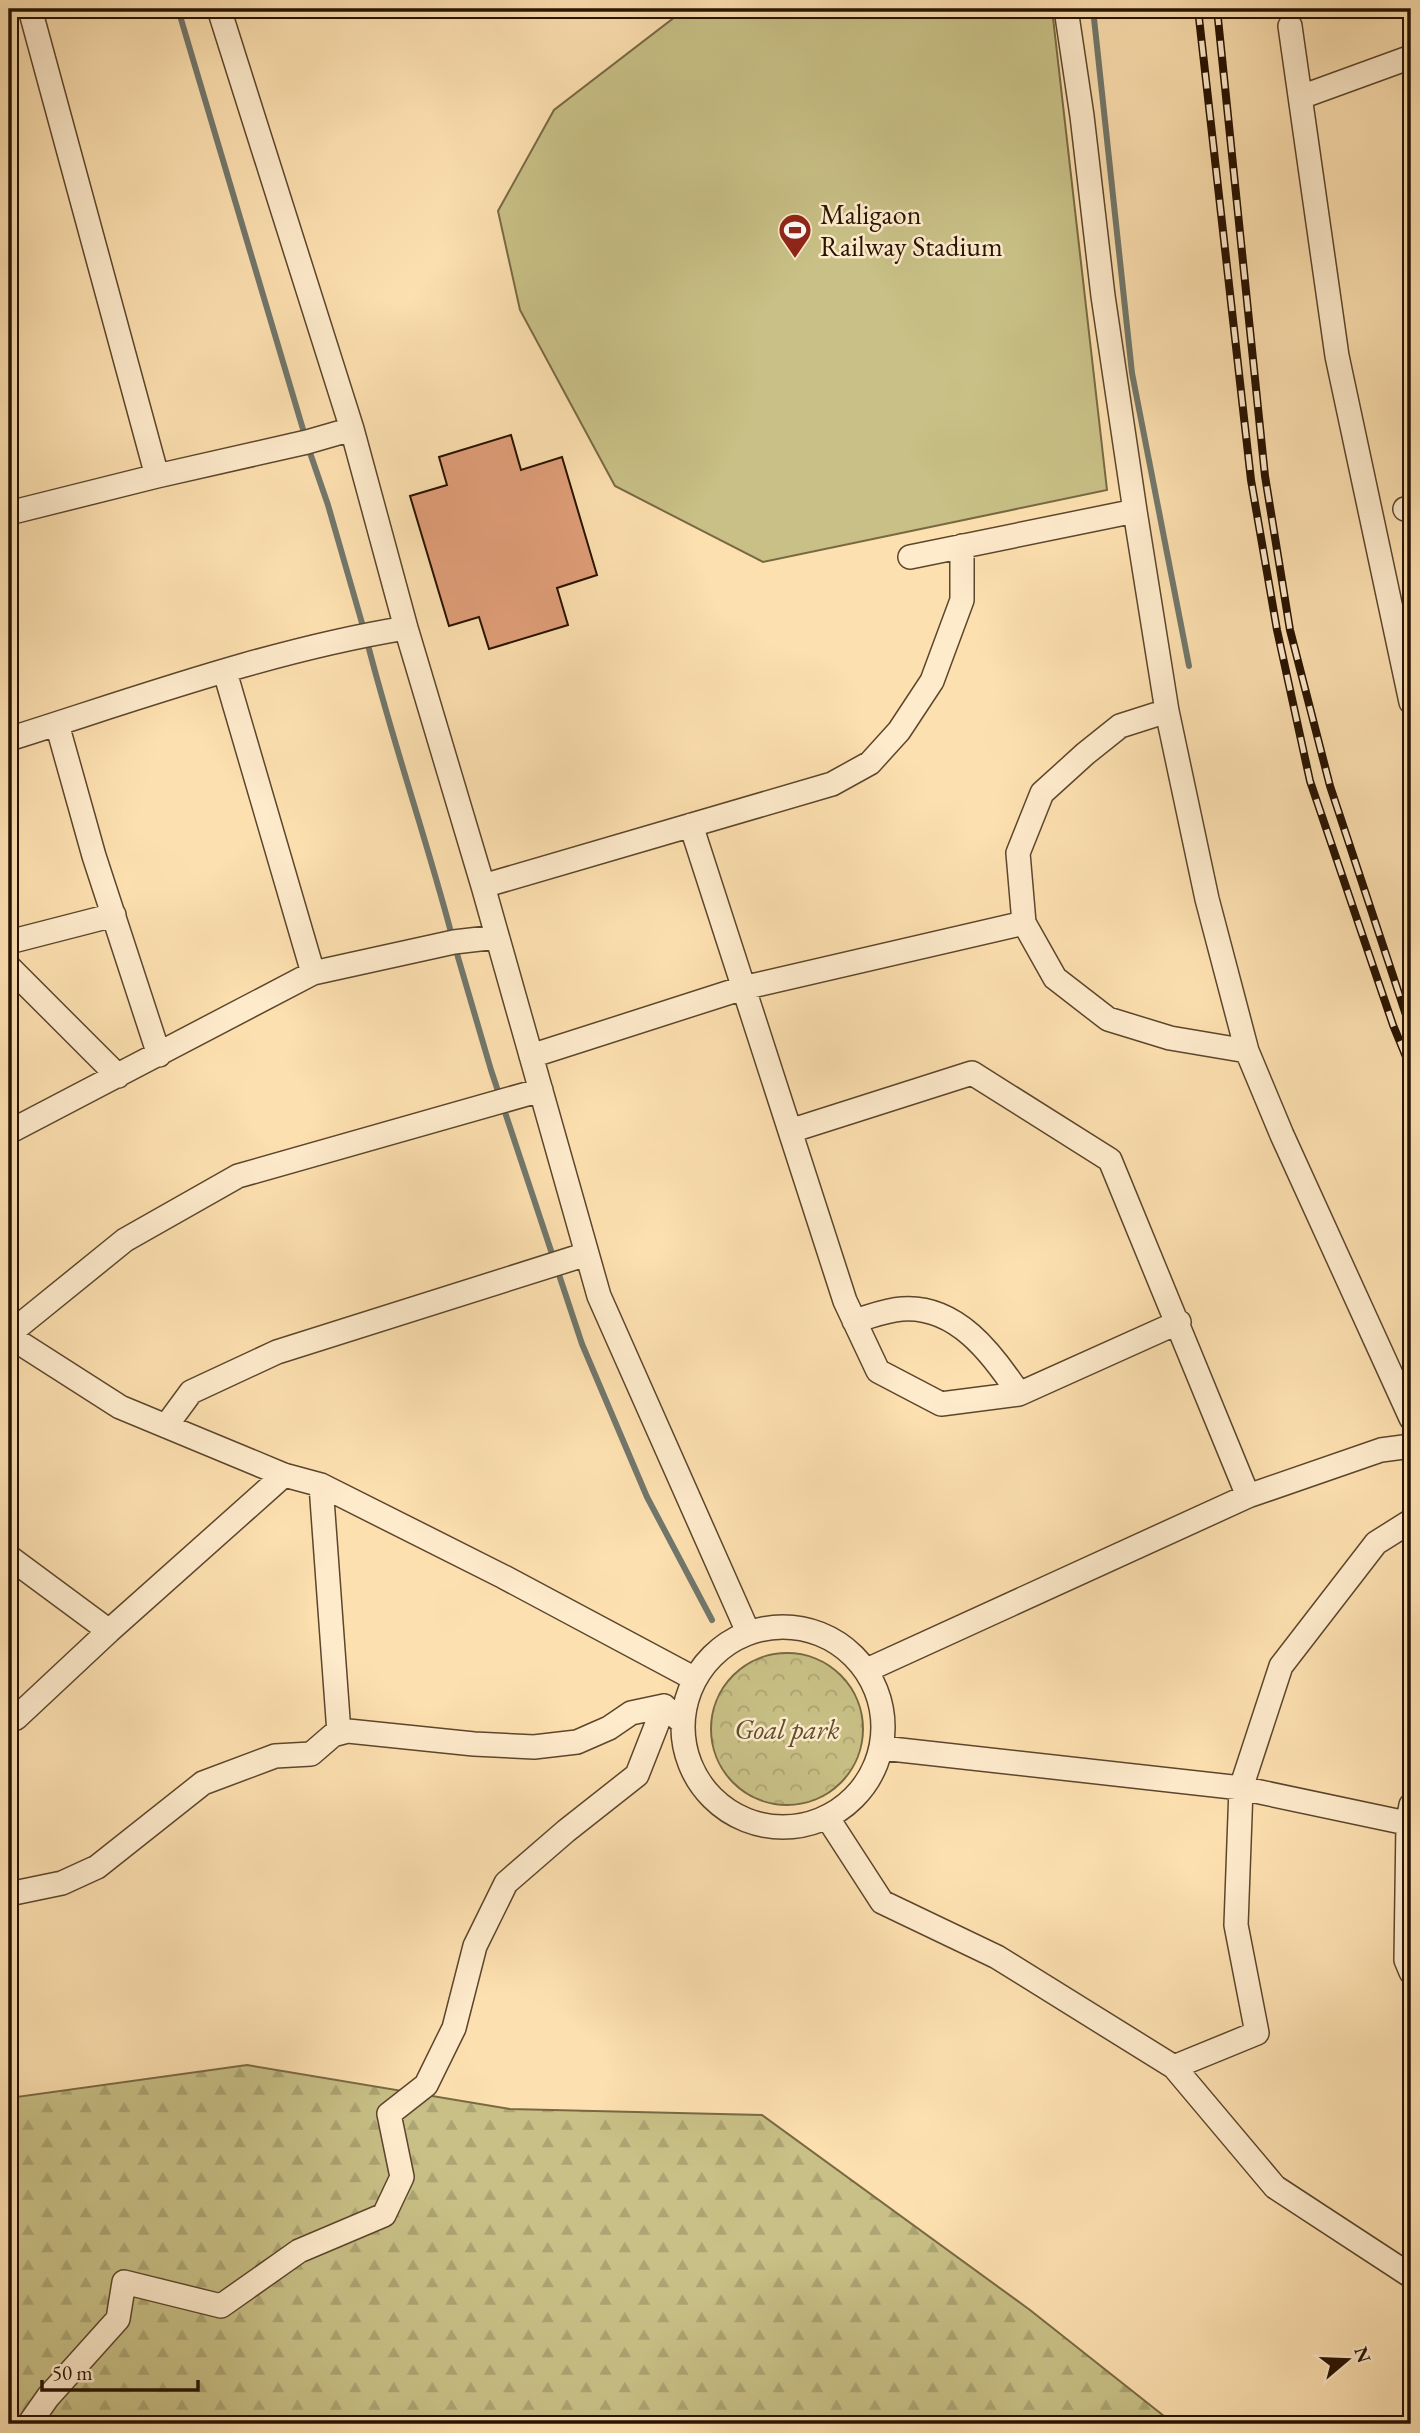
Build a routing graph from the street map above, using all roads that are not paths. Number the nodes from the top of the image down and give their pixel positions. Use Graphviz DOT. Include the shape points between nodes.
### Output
graph roads {
  1 [pos="30,9"];
  2 [pos="219,9"];
  3 [pos="1066,9"];
  4 [pos="1290,26"];
  5 [pos="1411,58"];
  6 [pos="1301,97"];
  7 [pos="352,429"];
  8 [pos="158,475"];
  9 [pos="1135,511"];
  10 [pos="9,513"];
  11 [pos="962,546"];
  12 [pos="910,557"];
  13 [pos="406,628"];
  14 [pos="225,672"];
  15 [pos="1411,702"];
  16 [pos="1167,711"];
  17 [pos="57,724"];
  18 [pos="9,739"];
  19 [pos="691,825"];
  20 [pos="483,886"];
  21 [pos="114,915"];
  22 [pos="1024,923"];
  23 [pos="497,937"];
  24 [pos="9,942"];
  25 [pos="9,967"];
  26 [pos="313,973"];
  27 [pos="743,988"];
  28 [pos="1247,1051"];
  29 [pos="159,1055"];
  30 [pos="531,1056"];
  31 [pos="118,1076"];
  32 [pos="541,1090"];
  33 [pos="11,1127"];
  34 [pos="790,1131"];
  35 [pos="587,1254"];
  36 [pos="854,1321"];
  37 [pos="1179,1322"];
  38 [pos="9,1335"];
  39 [pos="1019,1394"];
  40 [pos="1411,1418"];
  41 [pos="166,1426"];
  42 [pos="1411,1446"];
  43 [pos="284,1475"];
  44 [pos="321,1485"];
  45 [pos="1248,1496"];
  46 [pos="1411,1521"];
  47 [pos="9,1558"];
  48 [pos="109,1631"];
  49 [pos="748,1632"];
  50 [pos="867,1670"];
  51 [pos="695,1679"];
  52 [pos="664,1706"];
  53 [pos="11,1718"];
  54 [pos="683,1723"];
  55 [pos="339,1733"];
  56 [pos="882,1748"];
  57 [pos="1241,1788"];
  58 [pos="827,1817"];
  59 [pos="1410,1817"];
  60 [pos="9,1894"];
  61 [pos="1411,1972"];
  62 [pos="1174,2067"];
  63 [pos="1411,2276"];
  64 [pos="29,2424"];
  1 -- 8 [label="street"];
  2 -- 7 [label="street"];
  3 -- 9 [label="street"];
  4 -- 6 [label="street"];
  5 -- 6 [label="street"];
  6 -- 15 [label="street" via="1337,356"];
  7 -- 8 [label="street"];
  7 -- 13 [label="street"];
  8 -- 10 [label="street"];
  9 -- 11 [label="street"];
  9 -- 16 [label="street"];
  11 -- 12 [label="street"];
  11 -- 19 [label="street" via="962,600 932,681 870,763 832,784"];
  13 -- 14 [label="street"];
  13 -- 20 [label="street"];
  14 -- 17 [label="street"];
  14 -- 26 [label="street"];
  16 -- 22 [label="street" via="1120,726 1042,793 1018,853"];
  16 -- 28 [label="street" via="1207,899"];
  17 -- 18 [label="street"];
  17 -- 21 [label="street"];
  19 -- 20 [label="street"];
  19 -- 27 [label="street"];
  20 -- 23 [label="street"];
  21 -- 24 [label="street"];
  21 -- 29 [label="street"];
  22 -- 27 [label="street"];
  22 -- 28 [label="street" via="1055,978 1108,1019 1170,1038"];
  23 -- 26 [label="street"];
  23 -- 30 [label="street"];
  25 -- 31 [label="street"];
  26 -- 29 [label="street"];
  27 -- 30 [label="street"];
  27 -- 34 [label="street"];
  28 -- 40 [label="street"];
  29 -- 31 [label="street"];
  30 -- 32 [label="street"];
  31 -- 33 [label="street"];
  32 -- 35 [label="street"];
  32 -- 38 [label="street" via="238,1176 125,1240"];
  34 -- 36 [label="street"];
  34 -- 37 [label="street" via="972,1073 1110,1160"];
  35 -- 41 [label="street" via="277,1352 191,1392"];
  35 -- 49 [label="street" via="599,1296"];
  36 -- 39 [label="street" via="899,1309 939,1313 985,1348"];
  36 -- 39 [label="street" via="878,1371 942,1404"];
  37 -- 39 [label="street"];
  37 -- 45 [label="street"];
  38 -- 41 [label="street" via="120,1407"];
  41 -- 43 [label="street"];
  42 -- 45 [label="street" via="1381,1451"];
  43 -- 44 [label="street"];
  43 -- 48 [label="street"];
  44 -- 51 [label="street"];
  44 -- 55 [label="street"];
  45 -- 50 [label="street"];
  46 -- 57 [label="street" via="1376,1544 1281,1666"];
  47 -- 48 [label="street"];
  48 -- 53 [label="street"];
  49 -- 50 [label="street" via="781,1626 814,1631 844,1646"];
  49 -- 51 [label="street" via="726,1644"];
  50 -- 56 [label="street" via="879,1695 884,1721"];
  51 -- 54 [label="street"];
  52 -- 54 [label="street"];
  52 -- 55 [label="street" via="631,1713 577,1742 534,1747"];
  52 -- 64 [label="street" via="637,1775 506,1883 475,1946 454,2028 426,2085 389,2114 402,2177 384,2214 299,2251 220,2306 124,2282 118,2319"];
  54 -- 58 [label="street" via="685,1749 695,1773 710,1795 730,1812 779,1828 806,1826"];
  55 -- 60 [label="street" via="311,1754 275,1756 203,1783 97,1867 62,1883"];
  56 -- 57 [label="street"];
  56 -- 58 [label="street" via="872,1776 854,1799"];
  57 -- 59 [label="street"];
  57 -- 62 [label="street" via="1237,1925 1257,2033"];
  58 -- 62 [label="street" via="882,1902 997,1957"];
  59 -- 61 [label="street" via="1406,1960"];
  62 -- 63 [label="street" via="1275,2187"];
}
